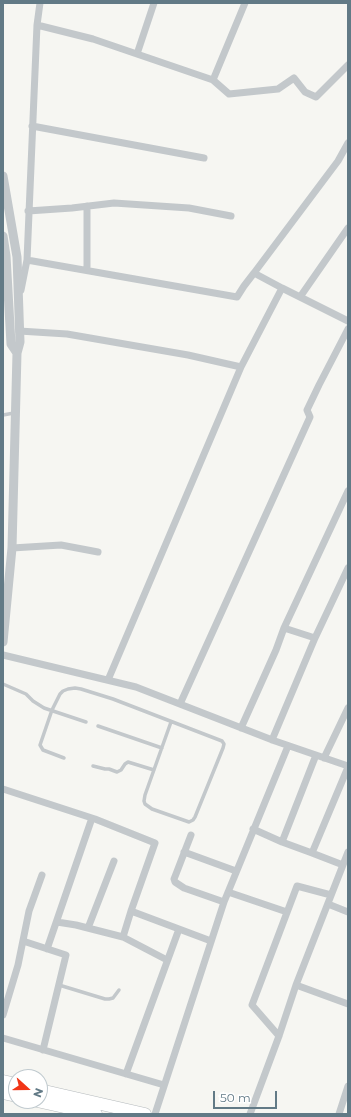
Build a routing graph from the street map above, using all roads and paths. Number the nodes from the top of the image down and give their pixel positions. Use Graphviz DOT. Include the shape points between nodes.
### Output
graph roads {
  1 [pos="40,3"];
  2 [pos="154,3"];
  3 [pos="245,3"];
  4 [pos="37,25"];
  5 [pos="137,54"];
  6 [pos="348,65"];
  7 [pos="213,80"];
  8 [pos="32,126"];
  9 [pos="348,143"];
  10 [pos="204,158"];
  11 [pos="3,176"];
  12 [pos="87,206"];
  13 [pos="28,211"];
  14 [pos="231,216"];
  15 [pos="348,228"];
  16 [pos="3,236"];
  17 [pos="4,256"];
  18 [pos="27,260"];
  19 [pos="87,270"];
  20 [pos="254,274"];
  21 [pos="282,288"];
  22 [pos="300,297"];
  23 [pos="19,300"];
  24 [pos="348,321"];
  25 [pos="348,329"];
  26 [pos="19,331"];
  27 [pos="17,353"];
  28 [pos="241,367"];
  29 [pos="15,412"];
  30 [pos="3,415"];
  31 [pos="348,491"];
  32 [pos="12,548"];
  33 [pos="98,552"];
  34 [pos="348,568"];
  35 [pos="284,628"];
  36 [pos="315,638"];
  37 [pos="3,642"];
  38 [pos="3,654"];
  39 [pos="108,680"];
  40 [pos="3,684"];
  41 [pos="180,704"];
  42 [pos="348,708"];
  43 [pos="52,710"];
  44 [pos="86,722"];
  45 [pos="171,722"];
  46 [pos="98,726"];
  47 [pos="241,728"];
  48 [pos="272,740"];
  49 [pos="288,746"];
  50 [pos="162,748"];
  51 [pos="316,755"];
  52 [pos="64,758"];
  53 [pos="324,758"];
  54 [pos="93,766"];
  55 [pos="348,767"];
  56 [pos="154,770"];
  57 [pos="3,789"];
  58 [pos="92,818"];
  59 [pos="253,829"];
  60 [pos="191,835"];
  61 [pos="282,842"];
  62 [pos="184,852"];
  63 [pos="348,852"];
  64 [pos="312,853"];
  65 [pos="114,861"];
  66 [pos="343,864"];
  67 [pos="236,871"];
  68 [pos="340,872"];
  69 [pos="42,875"];
  70 [pos="348,876"];
  71 [pos="228,892"];
  72 [pos="331,895"];
  73 [pos="224,902"];
  74 [pos="328,904"];
  75 [pos="131,910"];
  76 [pos="287,912"];
  77 [pos="348,912"];
  78 [pos="56,922"];
  79 [pos="88,928"];
  80 [pos="179,928"];
  81 [pos="123,937"];
  82 [pos="211,941"];
  83 [pos="23,942"];
  84 [pos="47,949"];
  85 [pos="167,960"];
  86 [pos="59,985"];
  87 [pos="296,985"];
  88 [pos="119,990"];
  89 [pos="6,993"];
  90 [pos="348,1004"];
  91 [pos="3,1015"];
  92 [pos="279,1036"];
  93 [pos="3,1038"];
  94 [pos="43,1050"];
  95 [pos="126,1074"];
  96 [pos="164,1085"];
  97 [pos="348,1086"];
  98 [pos="48,1092"];
  99 [pos="48,1103"];
  100 [pos="96,1114"];
  101 [pos="144,1114"];
  102 [pos="155,1114"];
  103 [pos="250,1114"];
  104 [pos="340,1114"];
  1 -- 4 [label="street"];
  2 -- 5 [label="street"];
  3 -- 7 [label="street"];
  4 -- 5 [label="street"];
  4 -- 8 [label="street"];
  5 -- 7 [label="street"];
  6 -- 7 [label="street" via="316,97 306,92 294,78 278,88 228,94"];
  8 -- 10 [label="street"];
  8 -- 13 [label="street"];
  9 -- 20 [label="street" via="338,161"];
  11 -- 23 [label="street" via="18,257"];
  12 -- 13 [label="street"];
  12 -- 14 [label="street" via="114,203 189,208"];
  12 -- 19 [label="street"];
  13 -- 18 [label="street"];
  15 -- 22 [label="street"];
  16 -- 17 [label="street"];
  17 -- 27 [label="street" via="11,344"];
  18 -- 19 [label="street"];
  18 -- 23 [label="street"];
  19 -- 20 [label="street" via="236,298"];
  20 -- 21 [label="street"];
  21 -- 22 [label="street"];
  21 -- 28 [label="street"];
  22 -- 24 [label="street"];
  23 -- 26 [label="street"];
  25 -- 41 [label="street" via="307,410 310,417"];
  26 -- 27 [label="street"];
  26 -- 28 [label="street" via="67,334"];
  27 -- 29 [label="street"];
  28 -- 39 [label="street"];
  29 -- 30 [label="lane"];
  29 -- 32 [label="street"];
  31 -- 35 [label="street"];
  32 -- 33 [label="street" via="61,545"];
  32 -- 37 [label="street"];
  34 -- 36 [label="street"];
  35 -- 36 [label="street"];
  35 -- 47 [label="street"];
  36 -- 48 [label="street"];
  38 -- 39 [label="street"];
  39 -- 41 [label="street" via="136,687"];
  40 -- 43 [label="lane"];
  41 -- 47 [label="street"];
  42 -- 53 [label="street"];
  43 -- 44 [label="lane"];
  43 -- 45 [label="lane" via="63,691 75,688 113,699"];
  43 -- 52 [label="lane" via="40,745 43,750"];
  45 -- 50 [label="lane"];
  45 -- 56 [label="lane" via="217,738 224,744 193,820 185,821 145,804 145,795"];
  46 -- 50 [label="lane"];
  47 -- 48 [label="street"];
  48 -- 49 [label="street"];
  49 -- 51 [label="street"];
  49 -- 59 [label="street"];
  50 -- 56 [label="lane"];
  51 -- 53 [label="street"];
  51 -- 61 [label="street"];
  53 -- 55 [label="street"];
  54 -- 56 [label="lane" via="117,772 128,762"];
  55 -- 64 [label="street"];
  57 -- 58 [label="street"];
  58 -- 75 [label="street" via="155,843"];
  58 -- 78 [label="street"];
  59 -- 61 [label="street"];
  59 -- 67 [label="street"];
  60 -- 62 [label="street"];
  61 -- 64 [label="street"];
  62 -- 67 [label="street"];
  62 -- 73 [label="street" via="175,882 184,888"];
  63 -- 66 [label="street"];
  64 -- 66 [label="street"];
  65 -- 79 [label="street"];
  66 -- 68 [label="street"];
  67 -- 71 [label="street"];
  68 -- 70 [label="street"];
  68 -- 72 [label="street"];
  69 -- 83 [label="street" via="29,911"];
  71 -- 73 [label="street"];
  71 -- 76 [label="street"];
  72 -- 74 [label="street"];
  72 -- 76 [label="street" via="297,886"];
  73 -- 82 [label="street"];
  74 -- 77 [label="street"];
  74 -- 87 [label="street"];
  75 -- 80 [label="street"];
  75 -- 81 [label="street"];
  76 -- 92 [label="street" via="252,1005"];
  78 -- 79 [label="street"];
  78 -- 84 [label="street"];
  79 -- 81 [label="street"];
  80 -- 82 [label="street"];
  80 -- 85 [label="street"];
  81 -- 85 [label="street"];
  82 -- 96 [label="street"];
  83 -- 84 [label="street"];
  83 -- 89 [label="street" via="18,965"];
  84 -- 86 [label="street" via="66,955"];
  85 -- 95 [label="street"];
  86 -- 88 [label="lane" via="105,999 113,998"];
  86 -- 94 [label="street"];
  87 -- 90 [label="street"];
  87 -- 92 [label="street"];
  89 -- 91 [label="street"];
  92 -- 103 [label="street"];
  93 -- 94 [label="street"];
  94 -- 95 [label="street"];
  95 -- 96 [label="street"];
  96 -- 102 [label="street"];
  97 -- 104 [label="street"];
  98 -- 101 [label="main road"];
  99 -- 100 [label="main road"];
}
